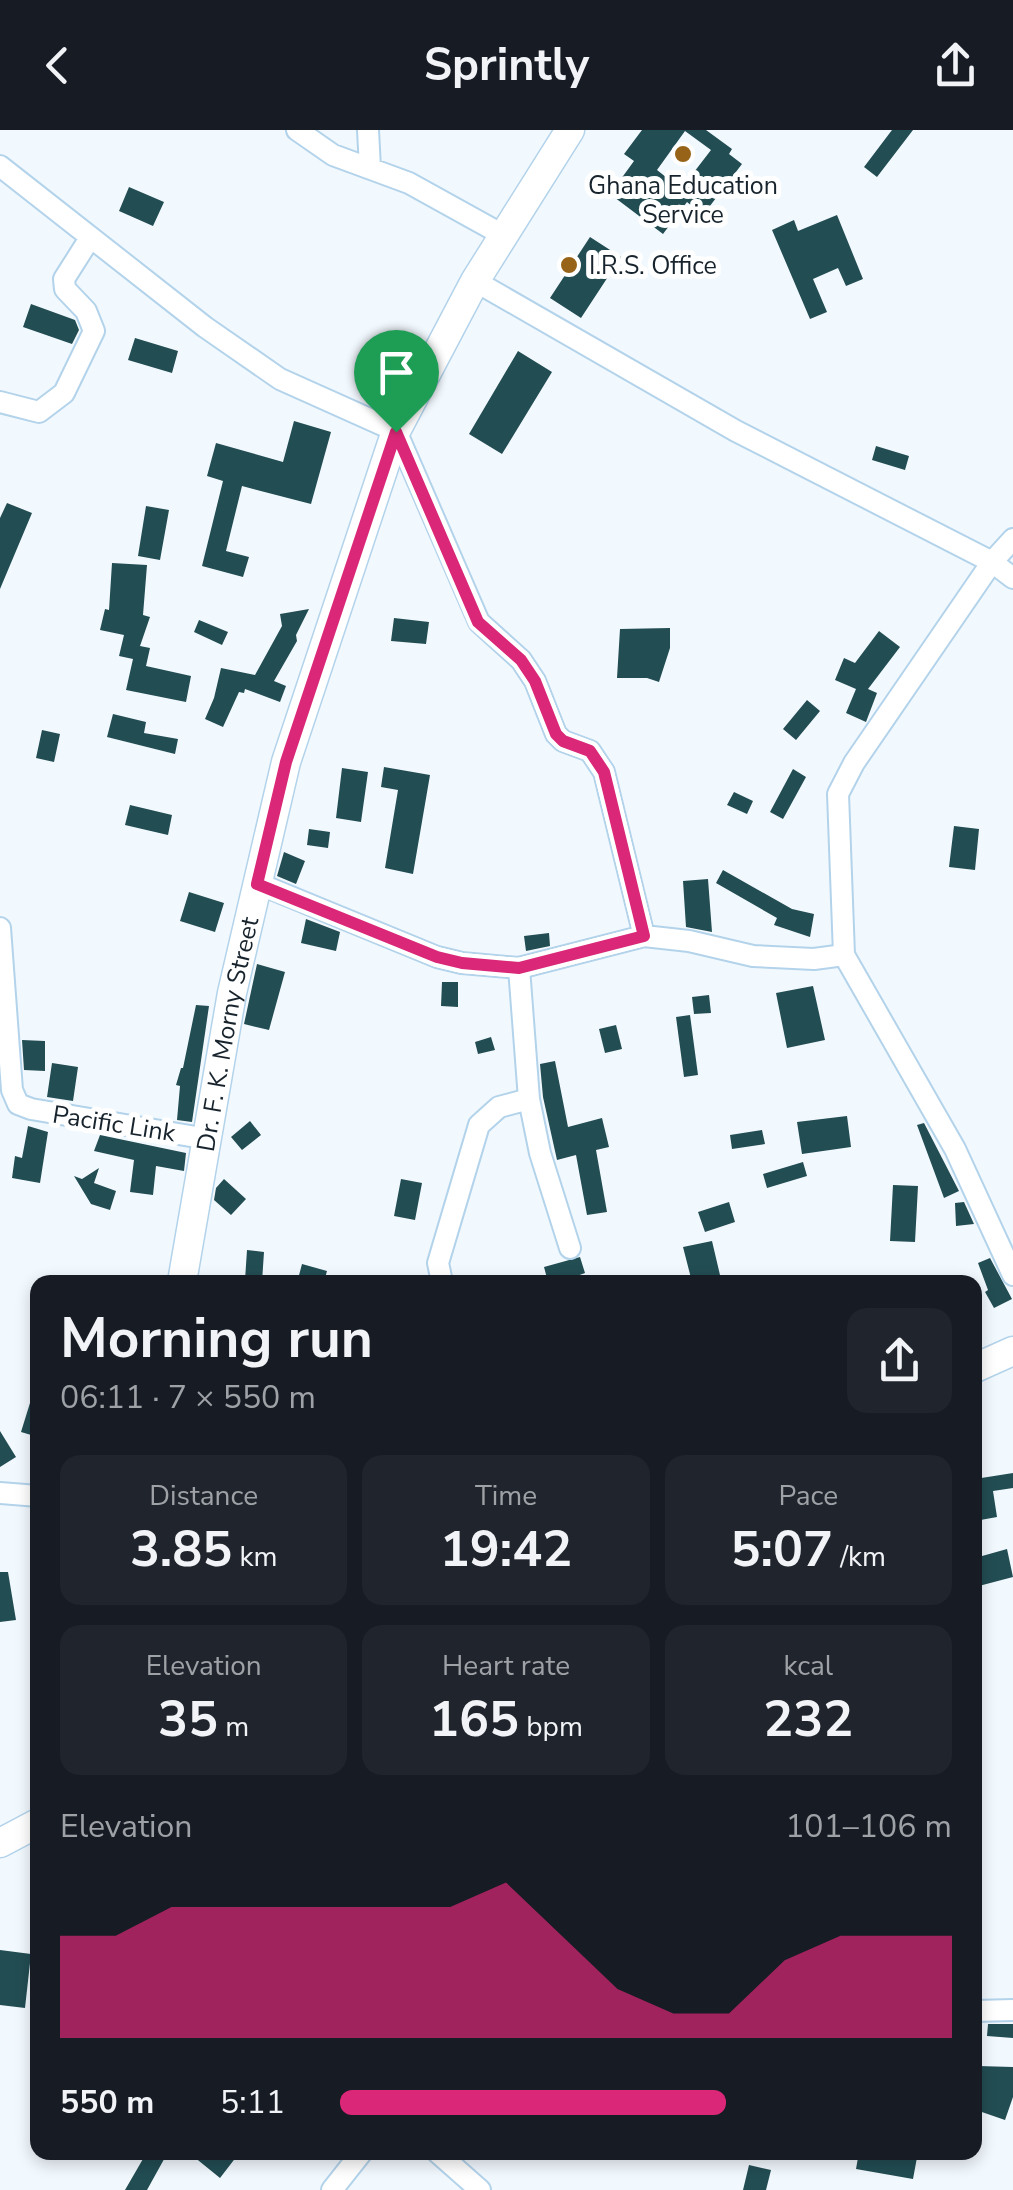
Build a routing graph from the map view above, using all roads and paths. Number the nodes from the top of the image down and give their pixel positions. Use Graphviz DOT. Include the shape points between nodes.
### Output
graph roads {
  1 [pos="297,130"];
  2 [pos="368,130"];
  3 [pos="570,130"];
  4 [pos="0,166"];
  5 [pos="370,168"];
  6 [pos="502,235"];
  7 [pos="90,238"];
  8 [pos="475,281"];
  9 [pos="0,402"];
  10 [pos="396,432"];
  11 [pos="1013,539"];
  12 [pos="992,562"];
  13 [pos="1013,578"];
  14 [pos="257,884"];
  15 [pos="0,928"];
  16 [pos="644,936"];
  17 [pos="844,954"];
  18 [pos="519,968"];
  19 [pos="529,1098"];
  20 [pos="208,1139"];
  21 [pos="570,1248"];
  22 [pos="183,1275"];
  23 [pos="441,1275"];
  24 [pos="1013,1275"];
  25 [pos="1013,1351"];
  26 [pos="982,1365"];
  27 [pos="0,1493"];
  28 [pos="30,1495"];
  29 [pos="30,1827"];
  30 [pos="0,1843"];
  31 [pos="1013,2010"];
  32 [pos="982,2011"];
  33 [pos="356,2160"];
  34 [pos="446,2160"];
  35 [pos="332,2190"];
  36 [pos="480,2190"];
  1 -- 5 [label="street" via="333,155"];
  2 -- 5 [label="street"];
  3 -- 6 [label="street, Dr. F. K. Morny Street"];
  4 -- 7 [label="street"];
  5 -- 6 [label="street"];
  6 -- 8 [label="street, Dr. F. K. Morny Street"];
  7 -- 9 [label="street" via="64,279 94,330 64,393 39,412"];
  7 -- 10 [label="street" via="280,380"];
  8 -- 10 [label="street, Dr. F. K. Morny Street"];
  8 -- 12 [label="street" via="736,431"];
  10 -- 14 [label="street, Dr. F. K. Morny Street" via="286,762"];
  10 -- 16 [label="street" via="478,622 521,660 556,734 590,751 604,772"];
  11 -- 12 [label="street"];
  12 -- 13 [label="street"];
  12 -- 17 [label="street" via="844,778 838,794"];
  14 -- 18 [label="street" via="437,957"];
  14 -- 20 [label="street, Dr. F. K. Morny Street"];
  15 -- 20 [label="street, Pacific Link" via="18,1104"];
  16 -- 17 [label="street" via="753,956"];
  16 -- 18 [label="street"];
  17 -- 24 [label="street" via="955,1149"];
  18 -- 19 [label="street"];
  19 -- 21 [label="street"];
  19 -- 23 [label="street" via="499,1107 479,1125 438,1263"];
  20 -- 22 [label="street, Dr. F. K. Morny Street"];
  25 -- 26 [label="street"];
  27 -- 28 [label="street"];
  29 -- 30 [label="street"];
  31 -- 32 [label="street"];
  33 -- 35 [label="street"];
  34 -- 36 [label="street"];
}
